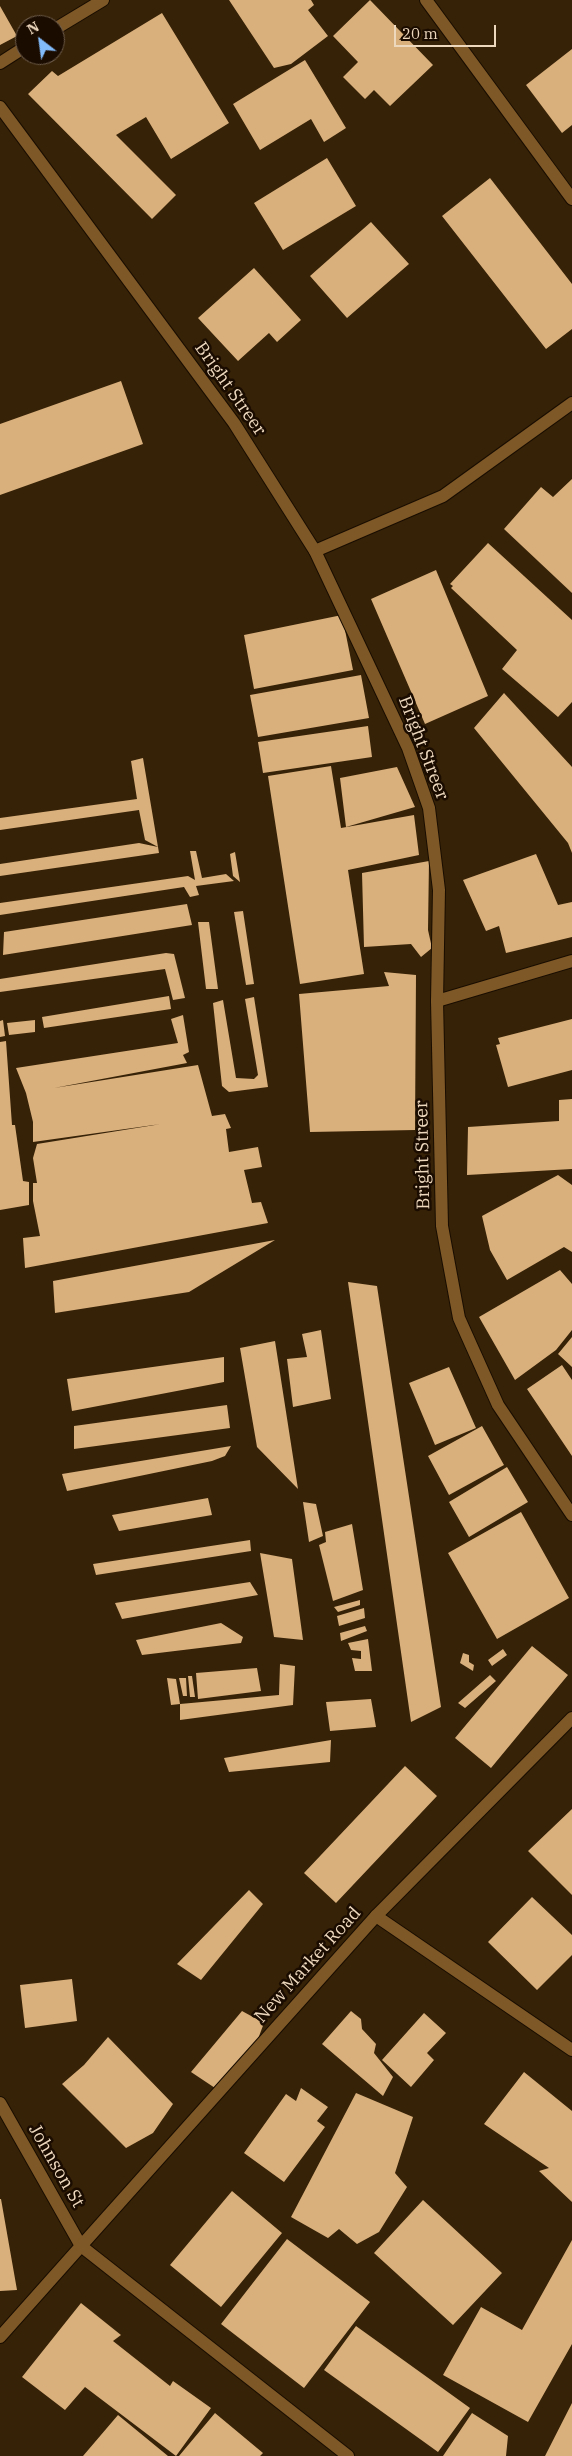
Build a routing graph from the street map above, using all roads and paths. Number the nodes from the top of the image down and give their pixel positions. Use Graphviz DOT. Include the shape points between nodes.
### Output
graph roads {
  1 [pos="103,0"];
  2 [pos="426,0"];
  3 [pos="65,23"];
  4 [pos="15,54"];
  5 [pos="0,63"];
  6 [pos="0,107"];
  7 [pos="572,199"];
  8 [pos="572,403"];
  9 [pos="315,551"];
  10 [pos="572,961"];
  11 [pos="437,1001"];
  12 [pos="572,1515"];
  13 [pos="572,1718"];
  14 [pos="376,1916"];
  15 [pos="572,2050"];
  16 [pos="0,2103"];
  17 [pos="81,2246"];
  18 [pos="0,2337"];
  19 [pos="348,2456"];
  1 -- 3 [label="street"];
  2 -- 7 [label="street"];
  4 -- 5 [label="street"];
  6 -- 9 [label="street, Bright Streer" via="234,423"];
  8 -- 9 [label="street" via="443,496"];
  9 -- 11 [label="street, Bright Streer" via="408,748 429,808 439,890"];
  10 -- 11 [label="street"];
  11 -- 12 [label="street, Bright Streer" via="442,1226 459,1318 498,1405"];
  13 -- 14 [label="street, New Market Road"];
  14 -- 15 [label="street"];
  14 -- 17 [label="street, New Market Road"];
  16 -- 17 [label="street, Johnson St"];
  17 -- 18 [label="street, New Market Road"];
  17 -- 19 [label="street"];
}
